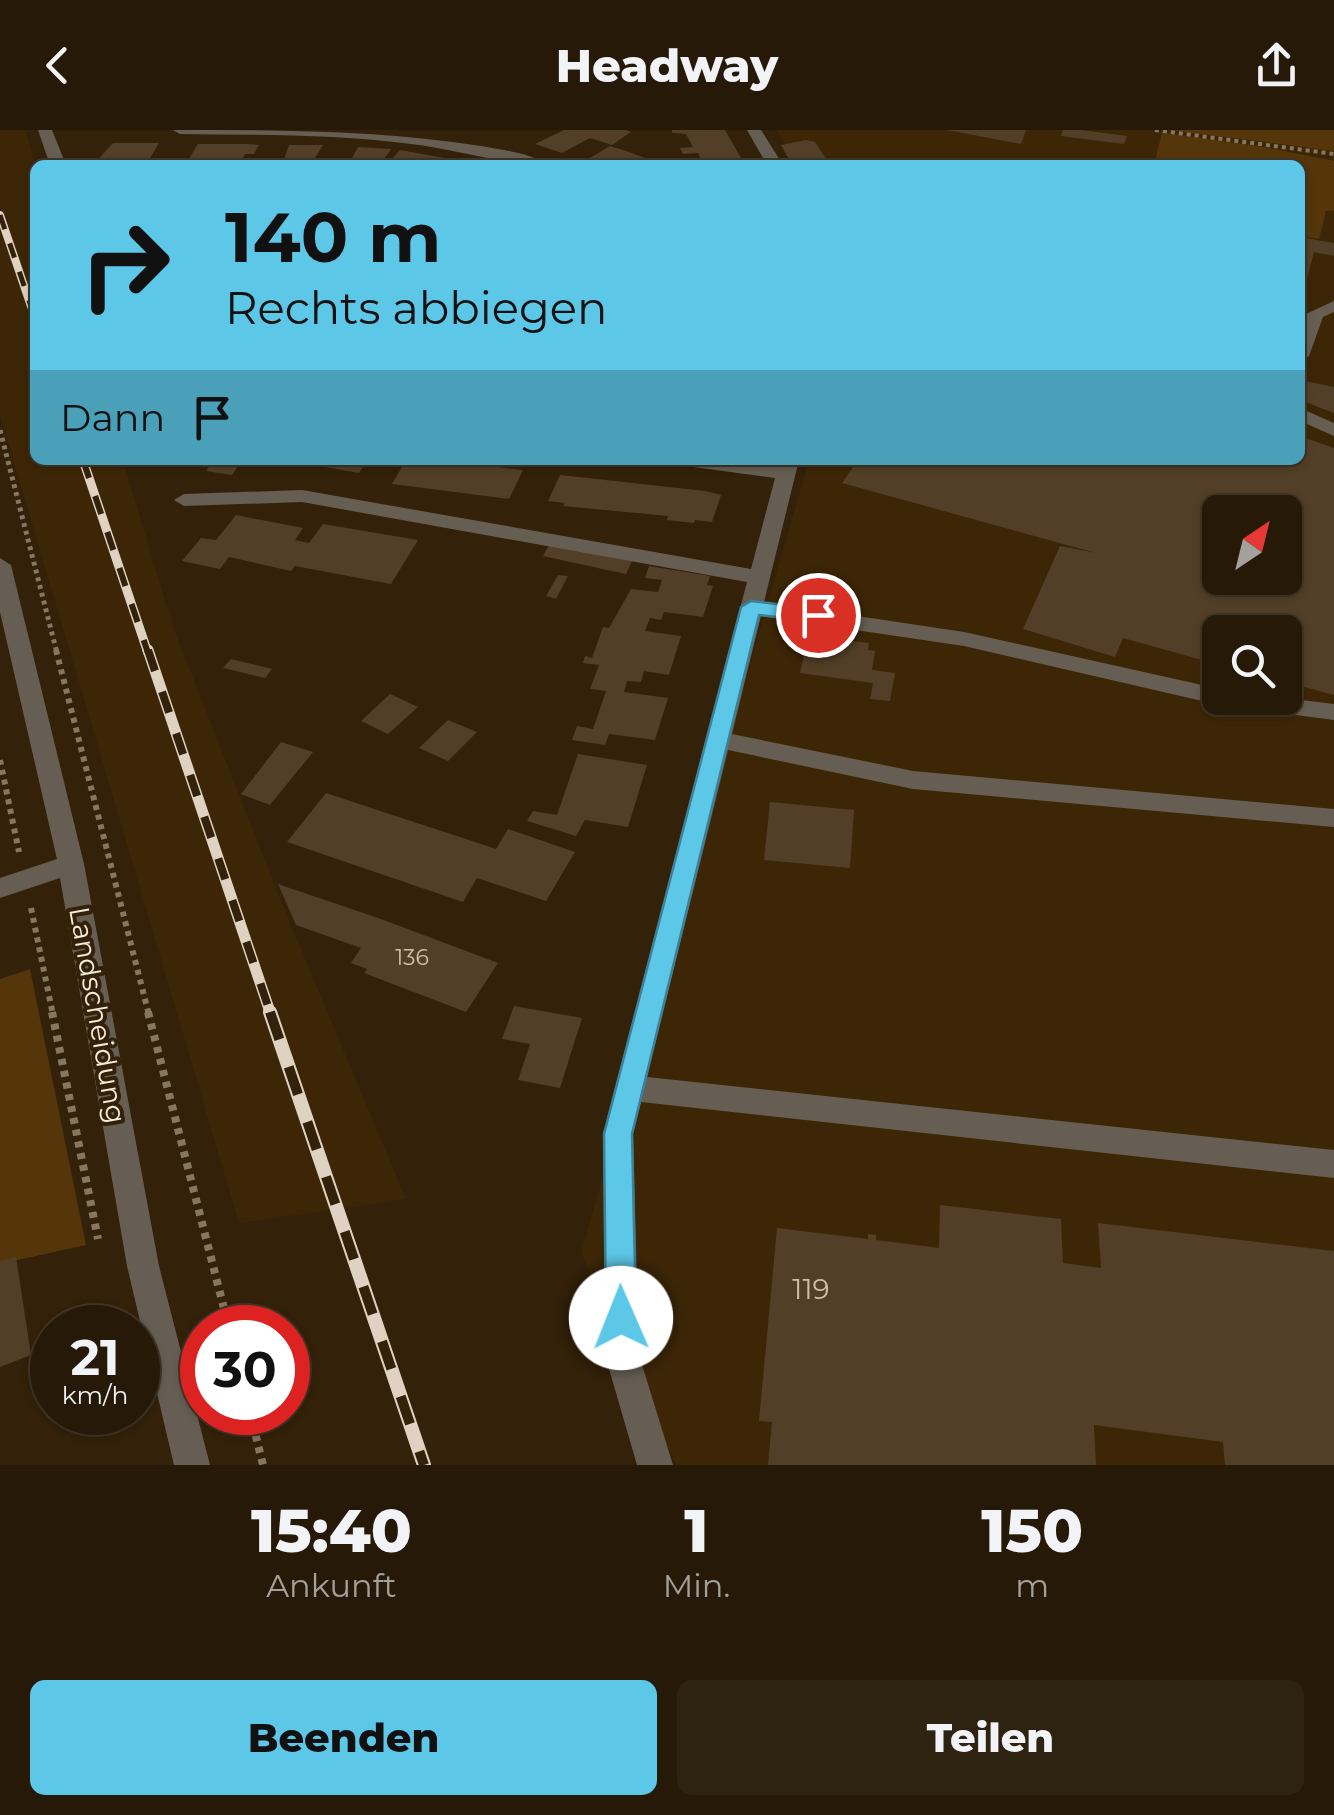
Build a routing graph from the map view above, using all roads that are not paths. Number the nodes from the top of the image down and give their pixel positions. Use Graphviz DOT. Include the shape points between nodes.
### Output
graph roads {
  1 [pos="44,130"];
  2 [pos="180,130"];
  3 [pos="754,130"];
  4 [pos="56,160"];
  5 [pos="524,160"];
  6 [pos="772,160"];
  7 [pos="1334,306"];
  8 [pos="1305,342"];
  9 [pos="1305,416"];
  10 [pos="1334,430"];
  11 [pos="758,465"];
  12 [pos="787,467"];
  13 [pos="184,500"];
  14 [pos="0,565"];
  15 [pos="758,577"];
  16 [pos="751,607"];
  17 [pos="1202,693"];
  18 [pos="1302,708"];
  19 [pos="1334,712"];
  20 [pos="717,739"];
  21 [pos="1334,818"];
  22 [pos="71,864"];
  23 [pos="13,883"];
  24 [pos="629,1088"];
  25 [pos="1334,1164"];
  26 [pos="192,1465"];
  27 [pos="655,1465"];
  1 -- 4 [label="street"];
  2 -- 5 [label="street" via="421,136"];
  3 -- 6 [label="street"];
  7 -- 8 [label="street" via="1315,314"];
  9 -- 10 [label="street"];
  11 -- 12 [label="street"];
  12 -- 15 [label="street"];
  13 -- 15 [label="street" via="302,496"];
  14 -- 22 [label="street, Landscheidung"];
  15 -- 16 [label="street"];
  16 -- 17 [label="street" via="964,639"];
  16 -- 20 [label="street"];
  18 -- 19 [label="street"];
  20 -- 21 [label="street" via="912,780"];
  20 -- 24 [label="street"];
  22 -- 23 [label="street"];
  22 -- 26 [label="street, Landscheidung" via="143,1266"];
  24 -- 25 [label="street"];
  24 -- 27 [label="street" via="618,1134 622,1355"];
}
